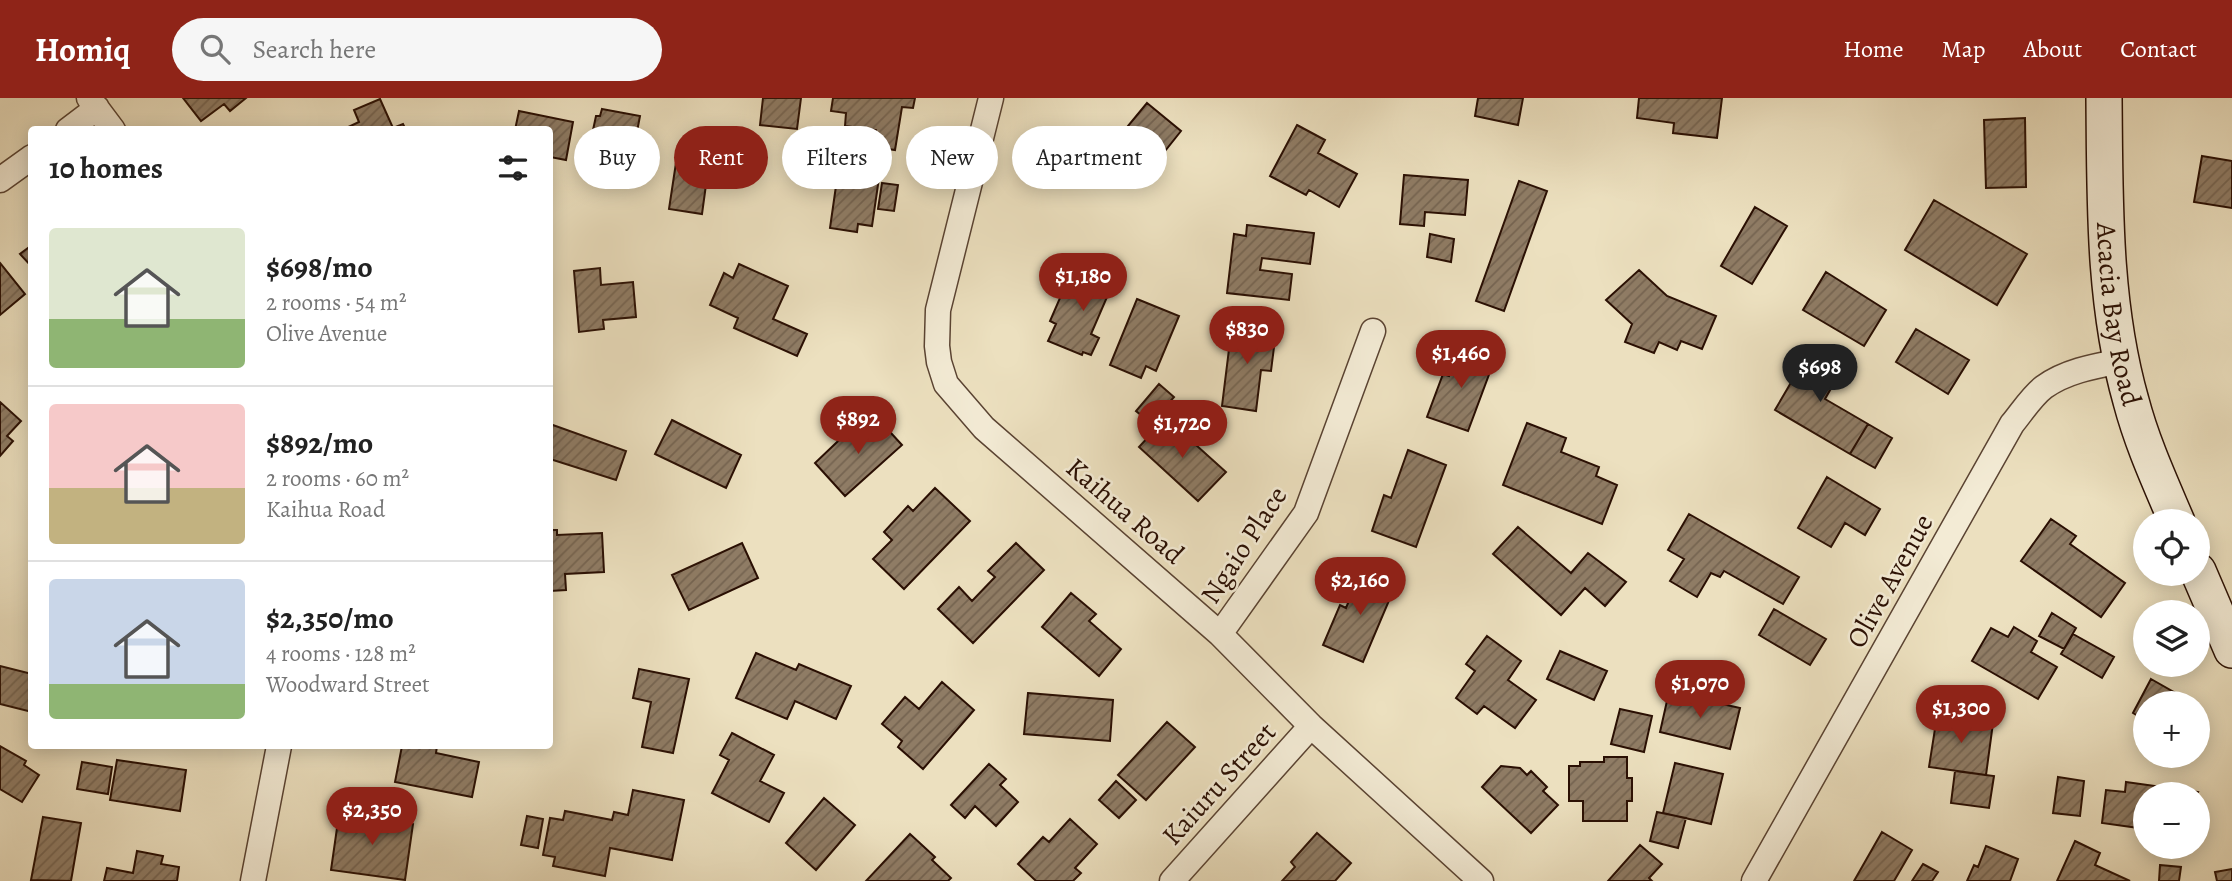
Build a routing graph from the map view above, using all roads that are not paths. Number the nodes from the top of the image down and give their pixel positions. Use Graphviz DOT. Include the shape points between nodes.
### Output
graph roads {
  1 [pos="991,98"];
  2 [pos="2104,98"];
  3 [pos="93,103"];
  4 [pos="72,126"];
  5 [pos="110,126"];
  6 [pos="28,160"];
  7 [pos="0,180"];
  8 [pos="1373,331"];
  9 [pos="2122,361"];
  10 [pos="2172,509"];
  11 [pos="2204,586"];
  12 [pos="1220,634"];
  13 [pos="2232,650"];
  14 [pos="1311,726"];
  15 [pos="278,749"];
  16 [pos="253,881"];
  17 [pos="1172,881"];
  18 [pos="1481,881"];
  19 [pos="1754,881"];
  1 -- 12 [label="street, Kaihua Road" via="938,310 937,346 946,384 984,428"];
  2 -- 9 [label="street, Acacia Bay Road" via="2105,219"];
  3 -- 4 [label="street"];
  3 -- 5 [label="street"];
  6 -- 7 [label="street"];
  8 -- 12 [label="street, Ngaio Place" via="1306,513"];
  9 -- 10 [label="street, Acacia Bay Road" via="2131,402"];
  9 -- 19 [label="street, Olive Avenue" via="2092,366 2044,387 2012,424"];
  11 -- 13 [label="street"];
  12 -- 14 [label="street, Kaihua Road"];
  14 -- 17 [label="street, Kaiuru Street"];
  14 -- 18 [label="street, Kaihua Road"];
  15 -- 16 [label="street"];
}
